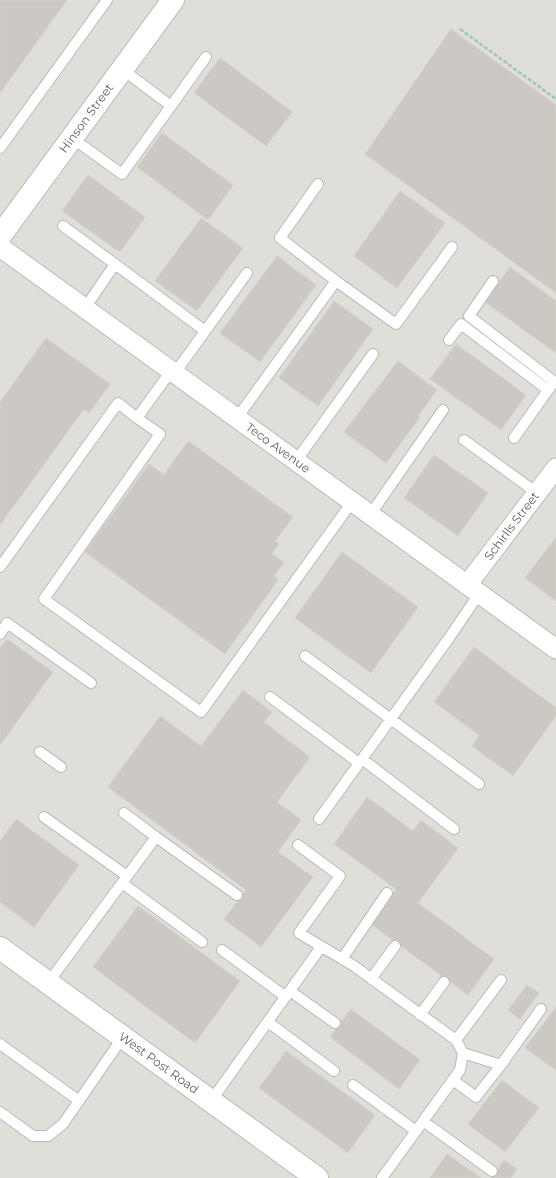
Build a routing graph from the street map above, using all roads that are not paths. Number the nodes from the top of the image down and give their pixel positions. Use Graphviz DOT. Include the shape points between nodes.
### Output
graph roads {
  1 [pos="107,0"];
  2 [pos="173,0"];
  3 [pos="206,57"];
  4 [pos="122,70"];
  5 [pos="171,106"];
  6 [pos="72,138"];
  7 [pos="0,148"];
  8 [pos="318,184"];
  9 [pos="3,226"];
  10 [pos="63,226"];
  11 [pos="0,247"];
  12 [pos="452,247"];
  13 [pos="115,264"];
  14 [pos="247,273"];
  15 [pos="336,281"];
  16 [pos="493,281"];
  17 [pos="85,308"];
  18 [pos="205,331"];
  19 [pos="449,340"];
  20 [pos="373,354"];
  21 [pos="173,372"];
  22 [pos="555,381"];
  23 [pos="548,390"];
  24 [pos="443,410"];
  25 [pos="138,418"];
  26 [pos="237,418"];
  27 [pos="514,438"];
  28 [pos="464,440"];
  29 [pos="296,461"];
  30 [pos="556,468"];
  31 [pos="537,493"];
  32 [pos="352,502"];
  33 [pos="370,515"];
  34 [pos="0,567"];
  35 [pos="473,589"];
  36 [pos="4,621"];
  37 [pos="0,634"];
  38 [pos="556,648"];
  39 [pos="305,656"];
  40 [pos="90,683"];
  41 [pos="270,697"];
  42 [pos="391,719"];
  43 [pos="40,752"];
  44 [pos="360,761"];
  45 [pos="61,767"];
  46 [pos="479,784"];
  47 [pos="124,813"];
  48 [pos="44,817"];
  49 [pos="319,819"];
  50 [pos="454,829"];
  51 [pos="156,837"];
  52 [pos="298,845"];
  53 [pos="125,880"];
  54 [pos="387,893"];
  55 [pos="237,895"];
  56 [pos="202,942"];
  57 [pos="396,946"];
  58 [pos="321,947"];
  59 [pos="0,948"];
  60 [pos="222,950"];
  61 [pos="342,959"];
  62 [pos="371,979"];
  63 [pos="501,980"];
  64 [pos="48,982"];
  65 [pos="444,982"];
  66 [pos="288,994"];
  67 [pos="541,1009"];
  68 [pos="420,1015"];
  69 [pos="268,1022"];
  70 [pos="335,1023"];
  71 [pos="123,1037"];
  72 [pos="456,1040"];
  73 [pos="0,1044"];
  74 [pos="463,1053"];
  75 [pos="501,1066"];
  76 [pos="334,1071"];
  77 [pos="453,1080"];
  78 [pos="353,1085"];
  79 [pos="78,1100"];
  80 [pos="211,1101"];
  81 [pos="0,1112"];
  82 [pos="423,1121"];
  83 [pos="416,1131"];
  84 [pos="492,1171"];
  85 [pos="317,1178"];
  86 [pos="382,1178"];
  1 -- 7 [label="lane"];
  2 -- 4 [label="street, Hinson Street"];
  3 -- 5 [label="lane"];
  4 -- 5 [label="lane"];
  4 -- 6 [label="street, Hinson Street"];
  5 -- 6 [label="lane" via="122,174"];
  6 -- 9 [label="street, Hinson Street"];
  8 -- 15 [label="lane" via="280,238"];
  10 -- 13 [label="lane"];
  11 -- 17 [label="street, Teco Avenue"];
  12 -- 15 [label="lane" via="396,324"];
  13 -- 17 [label="lane"];
  13 -- 18 [label="lane"];
  14 -- 18 [label="lane"];
  15 -- 26 [label="lane"];
  16 -- 22 [label="lane" via="469,316"];
  17 -- 21 [label="street, Teco Avenue"];
  18 -- 21 [label="lane"];
  19 -- 23 [label="lane" via="461,324"];
  20 -- 29 [label="lane"];
  21 -- 25 [label="lane"];
  21 -- 26 [label="street, Teco Avenue"];
  22 -- 23 [label="lane"];
  23 -- 27 [label="lane"];
  24 -- 33 [label="lane"];
  25 -- 32 [label="lane" via="160,434 44,599 201,712"];
  25 -- 34 [label="lane" via="118,404"];
  26 -- 29 [label="street, Teco Avenue"];
  28 -- 31 [label="lane"];
  29 -- 32 [label="street, Teco Avenue"];
  30 -- 31 [label="street, Schirlls Street"];
  31 -- 35 [label="street, Schirlls Street"];
  32 -- 33 [label="street, Teco Avenue"];
  33 -- 35 [label="street, Teco Avenue"];
  35 -- 38 [label="street, Teco Avenue"];
  35 -- 42 [label="lane"];
  36 -- 37 [label="lane"];
  36 -- 40 [label="lane"];
  39 -- 42 [label="lane"];
  41 -- 44 [label="lane"];
  42 -- 44 [label="lane"];
  42 -- 46 [label="lane"];
  43 -- 45 [label="lane"];
  44 -- 49 [label="lane"];
  44 -- 50 [label="lane"];
  47 -- 51 [label="lane"];
  48 -- 53 [label="lane"];
  51 -- 53 [label="lane"];
  51 -- 55 [label="lane"];
  52 -- 58 [label="lane" via="340,876 299,933"];
  53 -- 56 [label="lane"];
  53 -- 64 [label="lane"];
  54 -- 61 [label="lane"];
  57 -- 62 [label="lane"];
  58 -- 61 [label="lane"];
  58 -- 66 [label="lane"];
  59 -- 64 [label="street, West Post Road"];
  60 -- 66 [label="lane"];
  61 -- 62 [label="lane"];
  62 -- 68 [label="lane"];
  63 -- 72 [label="lane"];
  64 -- 71 [label="street, West Post Road"];
  65 -- 68 [label="lane"];
  66 -- 69 [label="lane"];
  66 -- 70 [label="lane"];
  67 -- 75 [label="lane"];
  68 -- 72 [label="lane"];
  69 -- 76 [label="lane"];
  69 -- 80 [label="lane"];
  71 -- 79 [label="lane"];
  71 -- 80 [label="street, West Post Road"];
  72 -- 74 [label="lane"];
  73 -- 79 [label="lane"];
  74 -- 75 [label="lane"];
  74 -- 77 [label="lane" via="460,1070"];
  75 -- 77 [label="lane" via="476,1097"];
  77 -- 82 [label="lane"];
  78 -- 83 [label="lane"];
  79 -- 81 [label="lane" via="63,1124 48,1136 33,1136"];
  80 -- 85 [label="street, West Post Road"];
  82 -- 83 [label="lane"];
  82 -- 84 [label="lane"];
  83 -- 86 [label="lane"];
}
